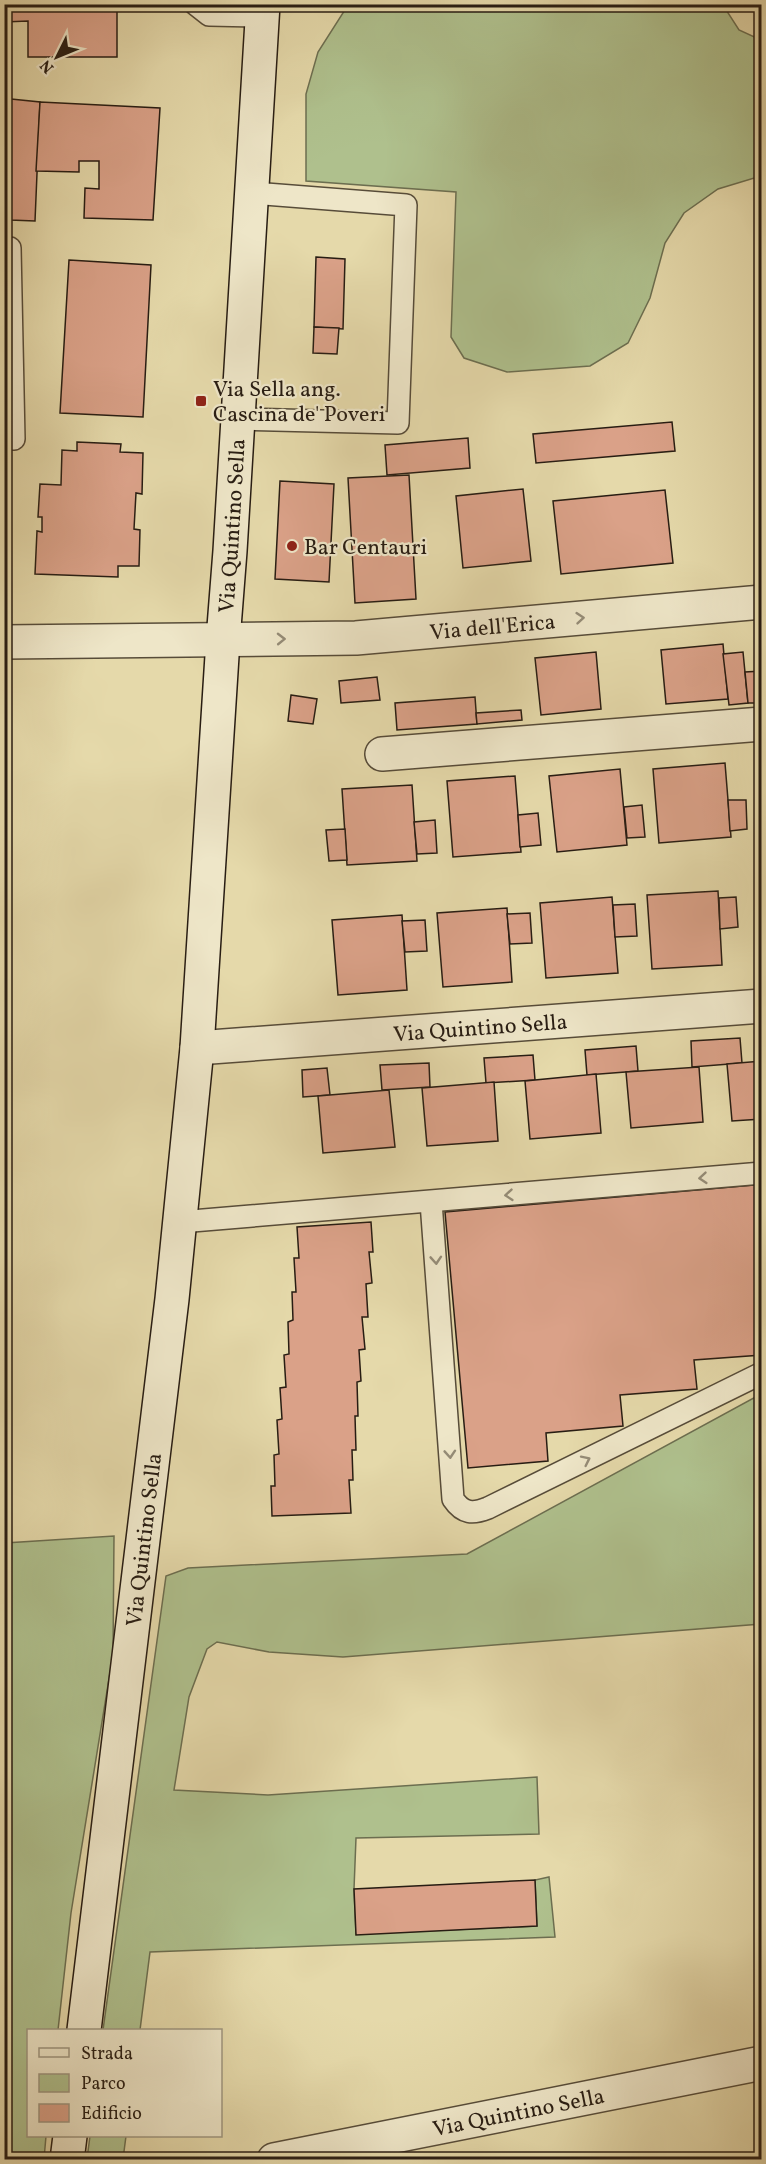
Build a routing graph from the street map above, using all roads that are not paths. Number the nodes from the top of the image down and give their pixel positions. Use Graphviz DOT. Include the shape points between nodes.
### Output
graph roads {
  1 [pos="195,4"];
  2 [pos="262,10"];
  3 [pos="252,193"];
  4 [pos="4,248"];
  5 [pos="239,419"];
  6 [pos="4,440"];
  7 [pos="762,602"];
  8 [pos="223,640"];
  9 [pos="4,642"];
  10 [pos="762,724"];
  11 [pos="382,754"];
  12 [pos="762,1006"];
  13 [pos="197,1048"];
  14 [pos="762,1173"];
  15 [pos="431,1202"];
  16 [pos="180,1222"];
  17 [pos="762,1373"];
  18 [pos="84,2029"];
  19 [pos="762,2063"];
  20 [pos="70,2137"];
  21 [pos="67,2160"];
  22 [pos="274,2160"];
  1 -- 2 [label="lane" via="209,15"];
  2 -- 3 [label="street, Via Quintino Sella"];
  3 -- 5 [label="street, Via Quintino Sella"];
  3 -- 5 [label="lane" via="406,205 398,423"];
  4 -- 6 [label="lane" via="10,248 14,439"];
  5 -- 8 [label="street, Via Quintino Sella"];
  8 -- 7 [label="street, Via dell'Erica, one-way" via="356,638"];
  8 -- 9 [label="street, Via dell'Erica"];
  8 -- 13 [label="street, Via Quintino Sella"];
  10 -- 11 [label="street"];
  12 -- 13 [label="street, Via Quintino Sella"];
  13 -- 16 [label="street, Via Quintino Sella"];
  14 -- 15 [label="lane, one-way"];
  15 -- 16 [label="lane"];
  15 -- 17 [label="lane, one-way" via="453,1500 463,1510 469,1513 488,1508"];
  16 -- 18 [label="street, Via Quintino Sella"];
  19 -- 22 [label="street, Via Quintino Sella"];
  20 -- 21 [label="street"];
}
